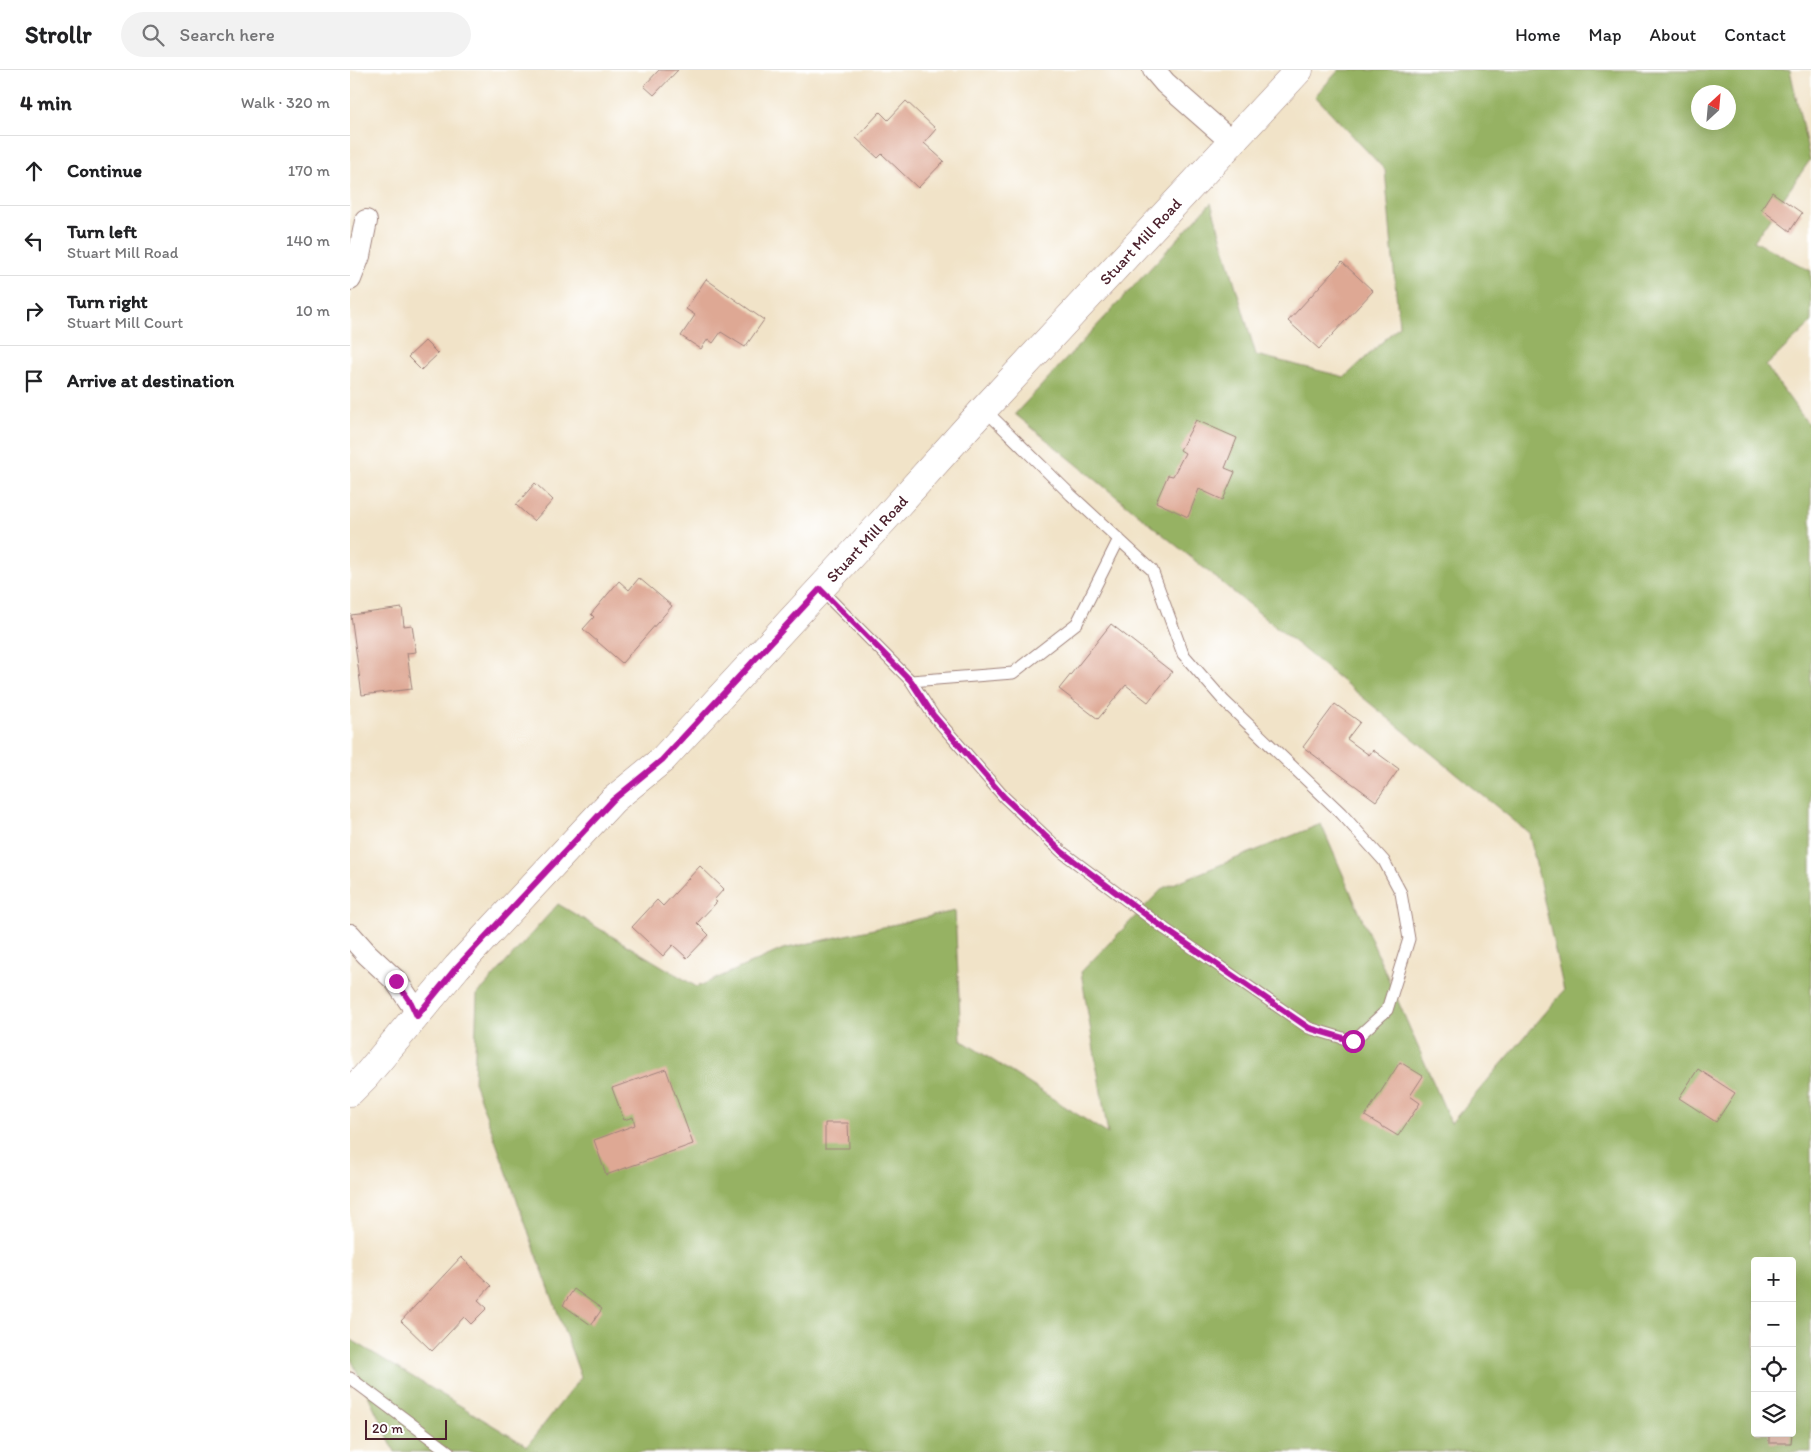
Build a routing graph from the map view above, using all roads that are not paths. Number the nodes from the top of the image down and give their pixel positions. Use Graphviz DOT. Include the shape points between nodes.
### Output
graph roads {
  1 [pos="1154,70"];
  2 [pos="1299,70"];
  3 [pos="1232,142"];
  4 [pos="366,221"];
  5 [pos="350,279"];
  6 [pos="984,409"];
  7 [pos="1119,539"];
  8 [pos="820,589"];
  9 [pos="911,681"];
  10 [pos="350,935"];
  11 [pos="417,1016"];
  12 [pos="350,1092"];
  13 [pos="350,1378"];
  14 [pos="448,1452"];
  1 -- 3 [label="street" via="1165,84"];
  2 -- 3 [label="main road, Stuart Mill Road"];
  3 -- 6 [label="main road, Stuart Mill Road"];
  4 -- 5 [label="street" via="359,256"];
  6 -- 7 [label="lane"];
  6 -- 8 [label="main road, Stuart Mill Road"];
  7 -- 9 [label="lane" via="1077,623 1013,673"];
  7 -- 9 [label="lane" via="1152,570 1183,654 1224,701 1341,813 1384,861 1401,893 1409,939 1387,1010 1353,1041 1309,1028 1165,929 1062,852 1004,797 933,715"];
  8 -- 9 [label="lane"];
  8 -- 11 [label="main road, Stuart Mill Road" via="662,760 613,800 457,967"];
  10 -- 11 [label="street" via="396,981"];
  11 -- 12 [label="main road, Stuart Mill Road"];
  13 -- 14 [label="lane"];
}
